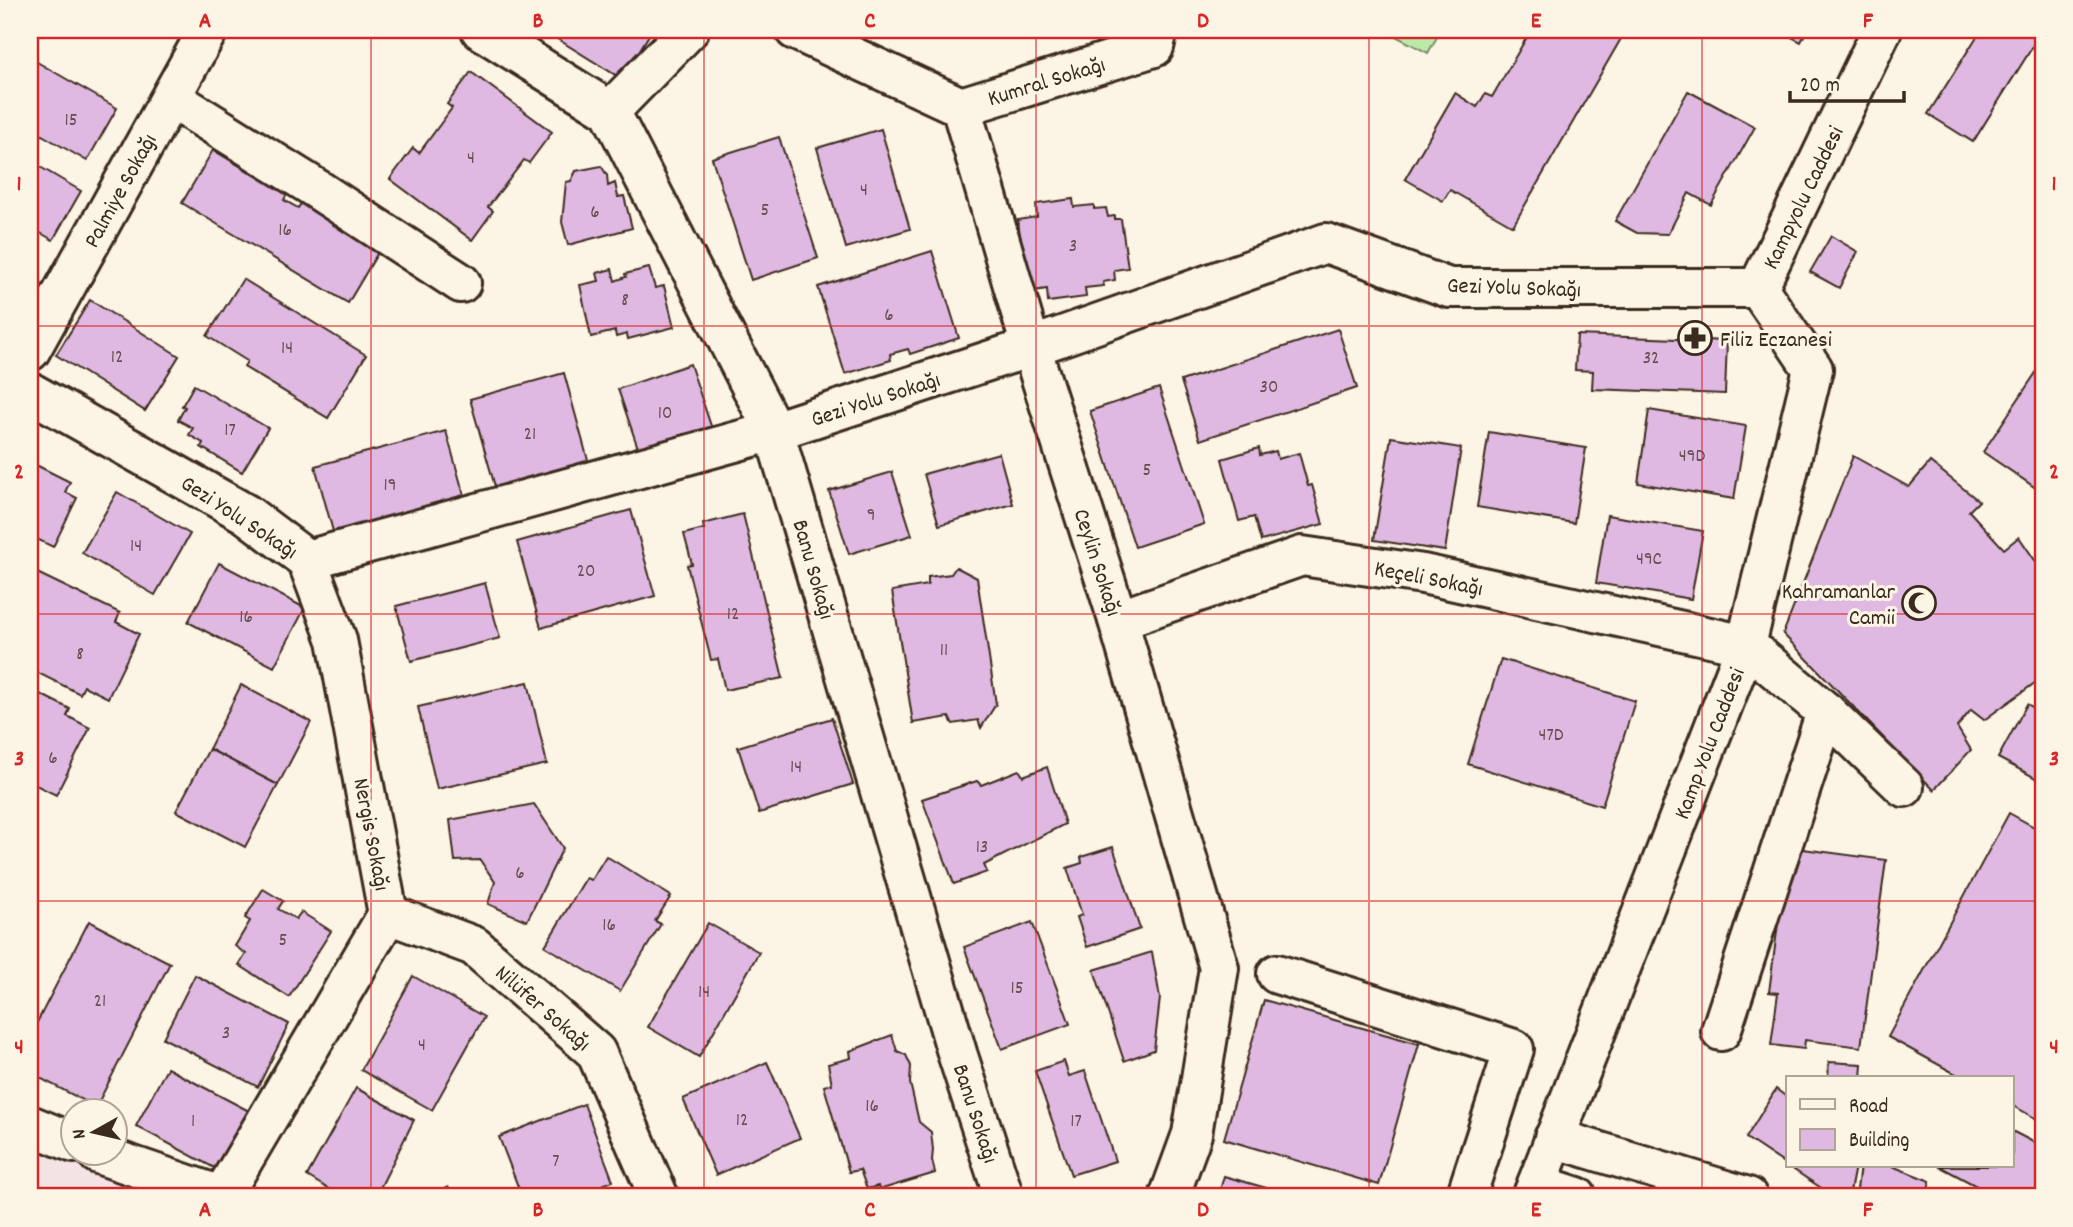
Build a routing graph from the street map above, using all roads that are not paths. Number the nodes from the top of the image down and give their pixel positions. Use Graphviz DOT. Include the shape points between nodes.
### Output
graph roads {
  1 [pos="208,30"];
  2 [pos="481,30"];
  3 [pos="689,30"];
  4 [pos="795,30"];
  5 [pos="1158,30"];
  6 [pos="1882,30"];
  7 [pos="171,97"];
  8 [pos="961,107"];
  9 [pos="610,111"];
  10 [pos="461,283"];
  11 [pos="1758,288"];
  12 [pos="1031,347"];
  13 [pos="30,351"];
  14 [pos="30,392"];
  15 [pos="774,430"];
  16 [pos="307,560"];
  17 [pos="1118,620"];
  18 [pos="1746,645"];
  19 [pos="1826,712"];
  20 [pos="1904,787"];
  21 [pos="388,914"];
  22 [pos="1278,974"];
  23 [pos="1721,1031"];
  24 [pos="30,1125"];
  25 [pos="60,1137"];
  26 [pos="1554,1138"];
  27 [pos="130,1164"];
  28 [pos="1534,1191"];
  29 [pos="223,1196"];
  30 [pos="659,1197"];
  31 [pos="1004,1197"];
  32 [pos="1169,1197"];
  33 [pos="1466,1197"];
  34 [pos="1577,1197"];
  35 [pos="1748,1197"];
  1 -- 7 [label="street, Palmiye Sokağı"];
  2 -- 9 [label="street"];
  3 -- 9 [label="street"];
  4 -- 8 [label="street"];
  5 -- 8 [label="street, Kumral Sokağı" via="1154,47"];
  6 -- 11 [label="street, Kampyolu Caddesi"];
  7 -- 10 [label="street"];
  7 -- 13 [label="street, Palmiye Sokağı"];
  8 -- 12 [label="street, Ceylin Sokağı"];
  9 -- 15 [label="street, Banu Sokağı"];
  11 -- 12 [label="street, Gezi Yolu Sokağı" via="1449,288 1326,243"];
  11 -- 18 [label="street, Kamp Yolu Caddesi" via="1813,369"];
  12 -- 15 [label="street, Gezi Yolu Sokağı"];
  12 -- 17 [label="street, Ceylin Sokağı"];
  14 -- 16 [label="street, Gezi Yolu Sokağı" via="246,514"];
  15 -- 16 [label="street, Gezi Yolu Sokağı"];
  15 -- 31 [label="street, Banu Sokağı" via="958,1056"];
  16 -- 21 [label="street, Nergis Sokağı" via="337,640"];
  17 -- 18 [label="street, Keçeli Sokağı" via="1302,556 1423,573"];
  17 -- 32 [label="street, Ceylin Sokağı" via="1219,968 1192,1133"];
  18 -- 19 [label="street"];
  18 -- 26 [label="street, Kamp Yolu Caddesi"];
  19 -- 20 [label="street"];
  19 -- 23 [label="street"];
  21 -- 29 [label="street, Nergis Sokağı"];
  21 -- 30 [label="street, Nilüfer Sokağı" via="474,946 596,1052"];
  22 -- 33 [label="street" via="1514,1049"];
  24 -- 25 [label="street"];
  26 -- 28 [label="street, Kamp Yolu Caddesi"];
  26 -- 35 [label="street"];
  27 -- 29 [label="street"];
  28 -- 34 [label="street"];
}
